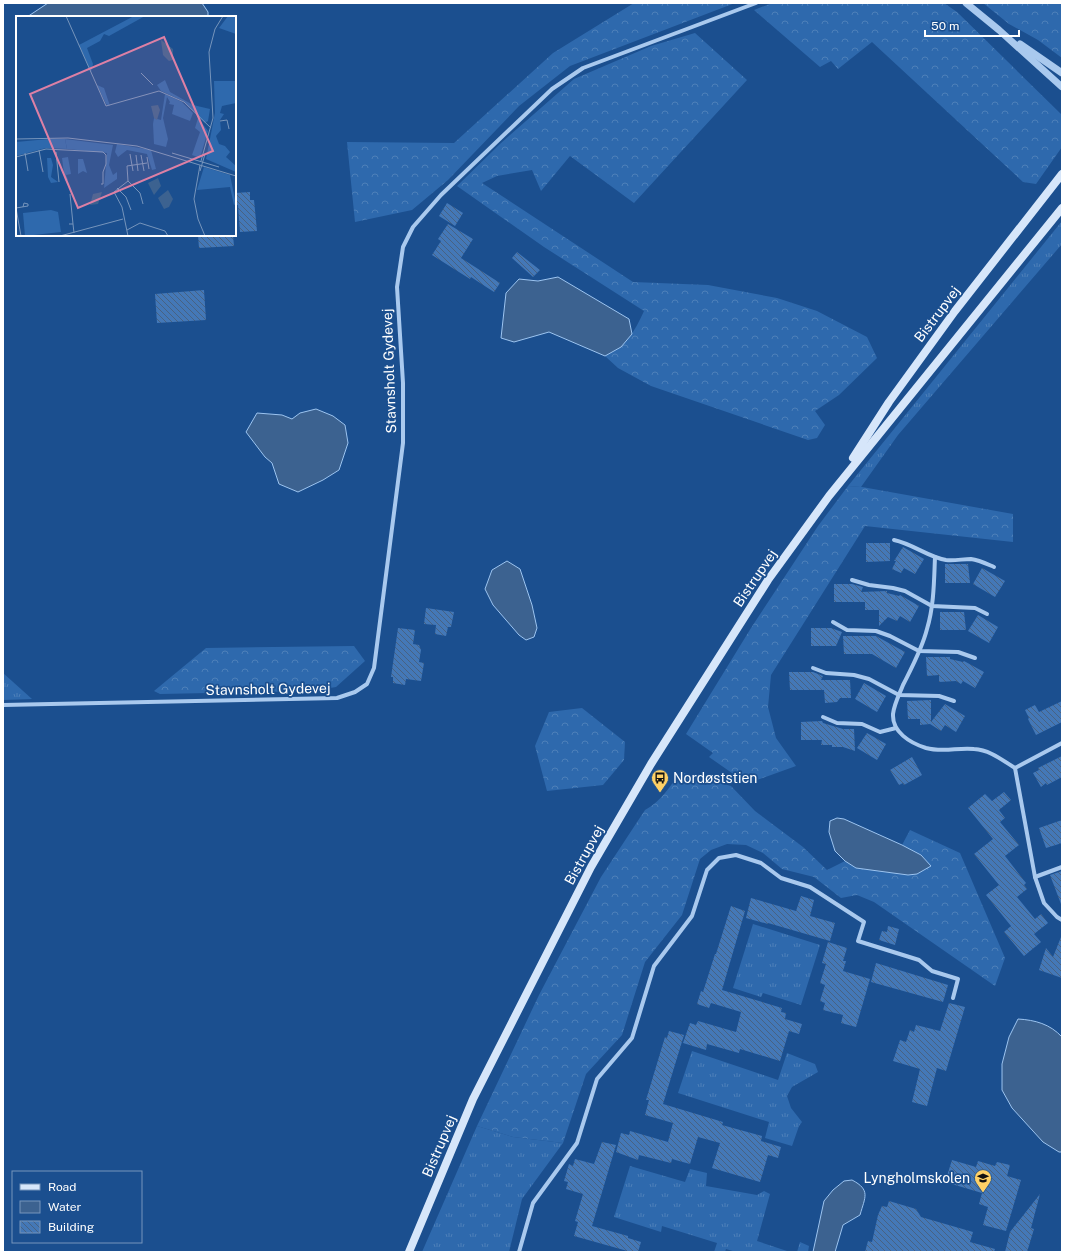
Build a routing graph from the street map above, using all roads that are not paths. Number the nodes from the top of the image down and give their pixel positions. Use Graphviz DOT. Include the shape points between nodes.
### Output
graph roads {
  1 [pos="756,3"];
  2 [pos="966,3"];
  3 [pos="999,30"];
  4 [pos="1062,73"];
  5 [pos="1062,87"];
  6 [pos="1062,174"];
  7 [pos="1062,208"];
  8 [pos="829,496"];
  9 [pos="894,540"];
  10 [pos="935,557"];
  11 [pos="994,567"];
  12 [pos="852,580"];
  13 [pos="932,606"];
  14 [pos="987,614"];
  15 [pos="833,622"];
  16 [pos="919,651"];
  17 [pos="974,658"];
  18 [pos="813,668"];
  19 [pos="898,696"];
  20 [pos="954,701"];
  21 [pos="3,705"];
  22 [pos="823,717"];
  23 [pos="896,728"];
  24 [pos="1062,743"];
  25 [pos="1015,768"];
  26 [pos="1062,867"];
  27 [pos="1035,877"];
  28 [pos="1062,920"];
  29 [pos="953,998"];
  30 [pos="409,1252"];
  31 [pos="519,1252"];
  1 -- 21 [label="street, Stavnsholt Gydevej" via="583,68 552,89 441,195 413,227 403,247 397,287 403,383 403,444 374,668 368,684 337,698"];
  2 -- 3 [label="street"];
  3 -- 4 [label="street"];
  3 -- 5 [label="street"];
  6 -- 8 [label="main road, Bistrupvej" via="888,402"];
  7 -- 8 [label="main road, Bistrupvej"];
  8 -- 30 [label="main road, Bistrupvej" via="768,580 651,764 590,867 473,1099"];
  9 -- 10 [label="street"];
  10 -- 11 [label="street" via="947,560 972,559"];
  10 -- 13 [label="street"];
  12 -- 13 [label="street" via="905,591"];
  13 -- 14 [label="street" via="974,608"];
  13 -- 16 [label="street"];
  15 -- 16 [label="street" via="847,630 876,631"];
  16 -- 17 [label="street" via="958,652"];
  16 -- 19 [label="street"];
  18 -- 19 [label="street" via="826,674 854,675 869,679"];
  19 -- 20 [label="street" via="939,696"];
  19 -- 23 [label="street" via="893,714"];
  22 -- 23 [label="street" via="837,723 862,724 880,732"];
  23 -- 25 [label="street" via="907,740 926,748 947,751 975,749 996,755"];
  24 -- 25 [label="street"];
  25 -- 27 [label="street"];
  26 -- 27 [label="street"];
  27 -- 28 [label="street" via="1044,903"];
  29 -- 31 [label="street" via="958,979 932,971 919,960 858,941 864,922 810,887 781,878 760,863 736,855 719,858 707,870 692,916 654,966 632,1038 597,1078 576,1143 533,1203"];
}
